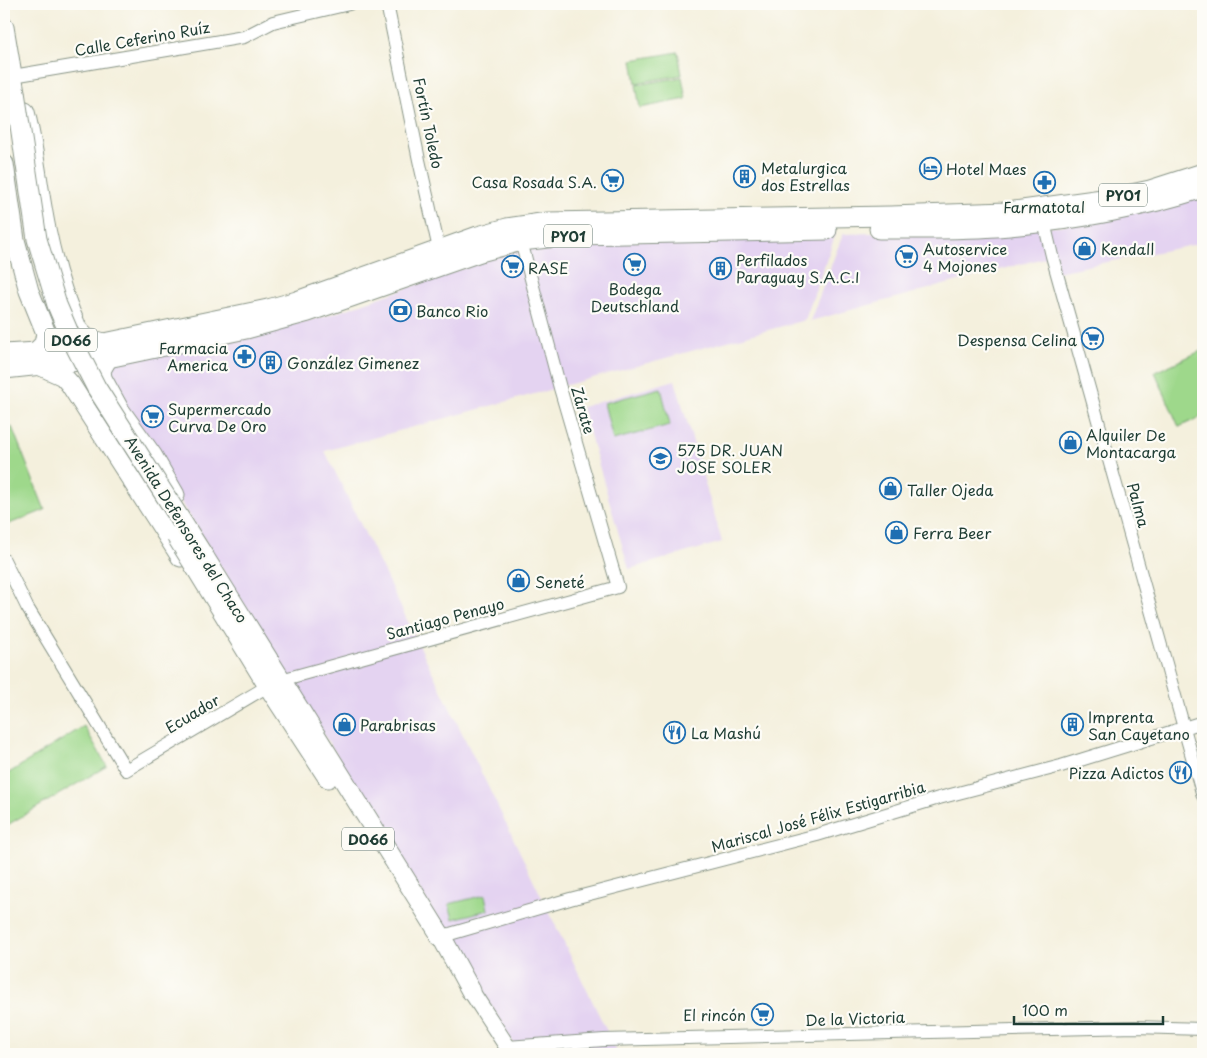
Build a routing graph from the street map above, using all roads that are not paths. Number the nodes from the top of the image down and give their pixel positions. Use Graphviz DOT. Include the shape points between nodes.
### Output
graph roads {
  1 [pos="350,4"];
  2 [pos="388,4"];
  3 [pos="4,27"];
  4 [pos="12,89"];
  5 [pos="4,164"];
  6 [pos="1203,173"];
  7 [pos="1203,188"];
  8 [pos="1044,222"];
  9 [pos="521,241"];
  10 [pos="439,249"];
  11 [pos="70,310"];
  12 [pos="42,322"];
  13 [pos="107,351"];
  14 [pos="4,354"];
  15 [pos="38,358"];
  16 [pos="4,369"];
  17 [pos="102,378"];
  18 [pos="78,397"];
  19 [pos="4,560"];
  20 [pos="215,586"];
  21 [pos="618,588"];
  22 [pos="274,683"];
  23 [pos="1203,722"];
  24 [pos="1184,729"];
  25 [pos="1203,796"];
  26 [pos="437,937"];
  27 [pos="471,991"];
  28 [pos="1203,1029"];
  29 [pos="509,1051"];
  1 -- 4 [label="street, Calle Ceferino Ruíz" via="273,22 244,37"];
  2 -- 10 [label="street, Fortín Toledo"];
  3 -- 4 [label="highway, Avenida Defensores del Chaco / D066"];
  4 -- 11 [label="highway" via="24,108 54,266"];
  4 -- 20 [label="highway, Avenida Defensores del Chaco / D066, bridge" via="37,239 57,305 96,387"];
  5 -- 12 [label="highway" via="14,240 29,292"];
  6 -- 10 [label="highway, PY01" via="1117,197 1007,212 548,222 488,233"];
  7 -- 8 [label="highway, PY01" via="1154,202"];
  8 -- 9 [label="highway, PY01" via="943,228 575,235"];
  8 -- 24 [label="street, Palma"];
  9 -- 13 [label="highway, PY01" via="480,252 308,312 246,329"];
  9 -- 21 [label="street, Zárate"];
  10 -- 13 [label="highway, PY01" via="297,302"];
  11 -- 12 [label="highway" via="66,325 53,329"];
  11 -- 13 [label="highway" via="81,334"];
  12 -- 15 [label="highway" via="46,333"];
  13 -- 15 [label="highway, PY01"];
  13 -- 17 [label="highway"];
  14 -- 15 [label="highway, PY01"];
  15 -- 16 [label="highway, PY01"];
  15 -- 18 [label="highway" via="63,376"];
  17 -- 18 [label="highway" via="98,375 85,378 78,387"];
  17 -- 20 [label="highway" via="191,521"];
  18 -- 20 [label="highway" via="191,572"];
  19 -- 22 [label="street, Ecuador" via="27,607 126,770"];
  20 -- 22 [label="highway, Avenida Defensores del Chaco / D066"];
  21 -- 22 [label="street, Santiago Penayo"];
  22 -- 26 [label="highway, Avenida Defensores del Chaco / D066"];
  23 -- 24 [label="street, Mariscal José Félix Estigarribia"];
  24 -- 25 [label="street, Palma"];
  24 -- 26 [label="street, Mariscal José Félix Estigarribia" via="808,837"];
  26 -- 27 [label="highway, Avenida Defensores del Chaco / D066"];
  27 -- 29 [label="main road, Avenida Defensores del Chaco / D066"];
  28 -- 29 [label="street, De la Victoria" via="1126,1027 604,1040"];
}
